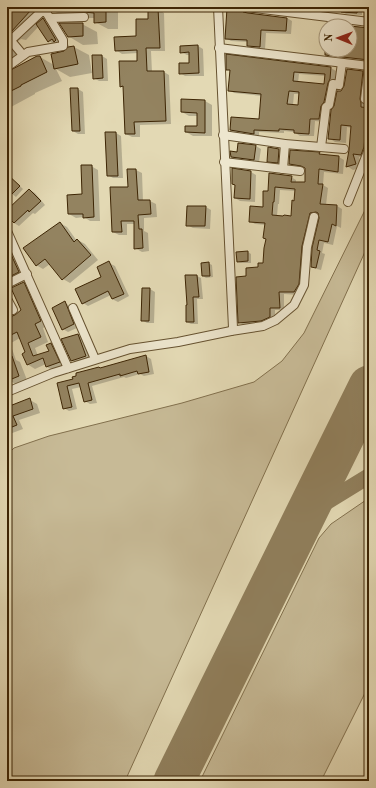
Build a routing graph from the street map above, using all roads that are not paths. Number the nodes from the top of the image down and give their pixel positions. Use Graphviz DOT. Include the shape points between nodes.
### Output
graph roads {
  1 [pos="218,7"];
  2 [pos="246,7"];
  3 [pos="39,10"];
  4 [pos="84,16"];
  5 [pos="50,18"];
  6 [pos="369,22"];
  7 [pos="9,38"];
  8 [pos="219,48"];
  9 [pos="23,55"];
  10 [pos="342,63"];
  11 [pos="369,66"];
  12 [pos="7,67"];
  13 [pos="369,100"];
  14 [pos="223,135"];
  15 [pos="285,144"];
  16 [pos="321,147"];
  17 [pos="344,149"];
  18 [pos="369,149"];
  19 [pos="224,162"];
  20 [pos="283,169"];
  21 [pos="300,171"];
  22 [pos="348,202"];
  23 [pos="314,217"];
  24 [pos="7,231"];
  25 [pos="9,241"];
  26 [pos="27,274"];
  27 [pos="7,284"];
  28 [pos="7,299"];
  29 [pos="73,308"];
  30 [pos="13,310"];
  31 [pos="231,331"];
  32 [pos="95,359"];
  33 [pos="68,368"];
  34 [pos="7,392"];
  1 -- 8 [label="street"];
  2 -- 6 [label="street"];
  3 -- 5 [label="street" via="46,12"];
  3 -- 7 [label="street"];
  4 -- 5 [label="street"];
  5 -- 9 [label="street" via="63,40 63,46"];
  7 -- 9 [label="street"];
  8 -- 10 [label="street"];
  8 -- 14 [label="street"];
  9 -- 12 [label="street"];
  10 -- 11 [label="street"];
  10 -- 16 [label="street" via="339,85 333,84 329,105 326,107"];
  11 -- 13 [label="street" via="365,99"];
  14 -- 15 [label="street"];
  14 -- 19 [label="street"];
  15 -- 16 [label="street"];
  15 -- 20 [label="street"];
  16 -- 17 [label="street"];
  18 -- 22 [label="street"];
  19 -- 20 [label="street"];
  19 -- 31 [label="street" via="233,321"];
  20 -- 21 [label="street"];
  23 -- 31 [label="street" via="307,247 304,285 294,305 276,320 263,326"];
  24 -- 25 [label="street"];
  25 -- 26 [label="street"];
  26 -- 27 [label="street"];
  26 -- 33 [label="street"];
  28 -- 30 [label="street"];
  29 -- 32 [label="street"];
  31 -- 32 [label="street" via="130,349"];
  32 -- 33 [label="street"];
  33 -- 34 [label="street"];
}
